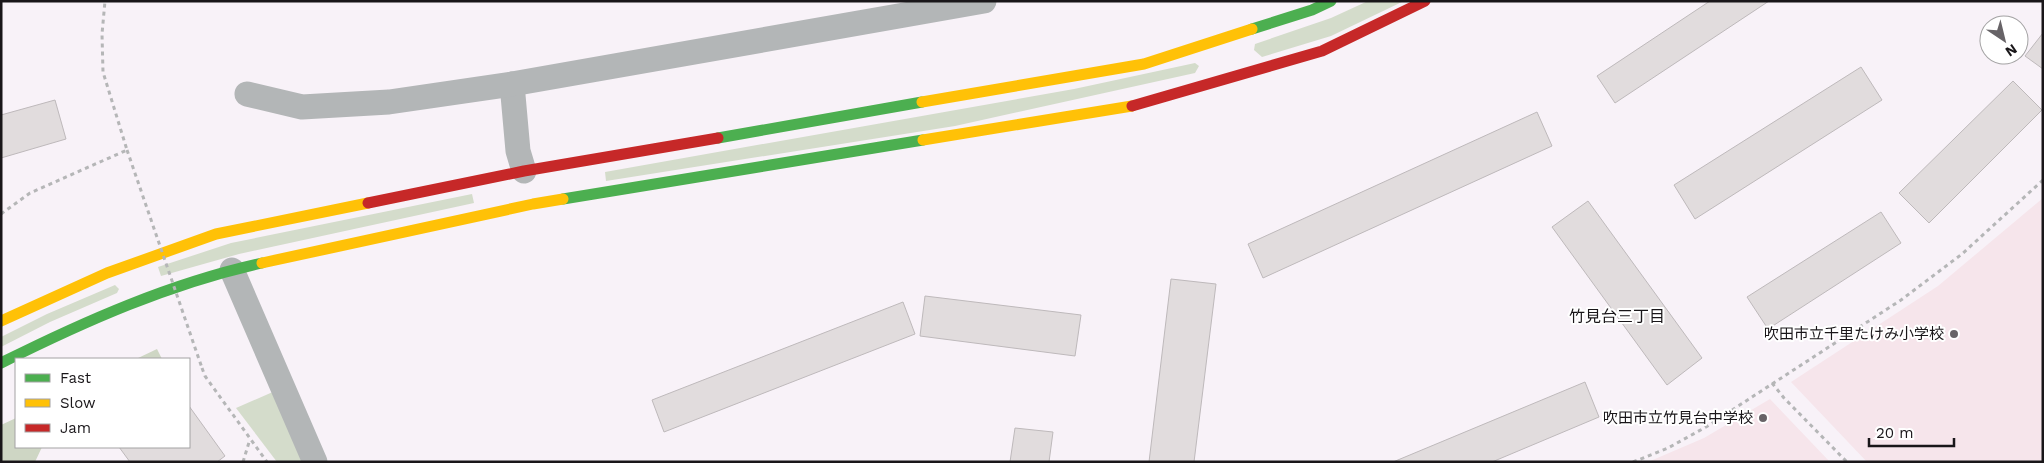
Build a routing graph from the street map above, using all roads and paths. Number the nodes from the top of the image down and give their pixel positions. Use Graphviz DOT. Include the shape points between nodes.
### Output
graph roads {
  1 [pos="105,1"];
  2 [pos="984,1"];
  3 [pos="1331,1"];
  4 [pos="1425,1"];
  5 [pos="512,84"];
  6 [pos="247,94"];
  7 [pos="127,150"];
  8 [pos="524,171"];
  9 [pos="2043,180"];
  10 [pos="1,214"];
  11 [pos="232,270"];
  12 [pos="1,322"];
  13 [pos="1,364"];
  14 [pos="1772,383"];
  15 [pos="250,439"];
  16 [pos="243,462"];
  17 [pos="267,462"];
  18 [pos="315,462"];
  19 [pos="1632,462"];
  20 [pos="1847,462"];
  1 -- 7 [label="path" via="103,72"];
  2 -- 5 [label="street"];
  3 -- 8 [label="street" via="1144,64"];
  4 -- 11 [label="street" via="1322,51 1138,105 533,204"];
  5 -- 6 [label="street" via="390,102 302,107"];
  5 -- 8 [label="street" via="518,151"];
  7 -- 10 [label="path" via="30,193"];
  7 -- 15 [label="path, bridge" via="204,376"];
  8 -- 12 [label="street" via="216,234 75,286"];
  9 -- 14 [label="path" via="1994,227 1932,278"];
  11 -- 13 [label="street" via="184,283 125,306"];
  11 -- 18 [label="street"];
  14 -- 19 [label="path" via="1683,440"];
  14 -- 20 [label="path"];
  15 -- 16 [label="path"];
  15 -- 17 [label="path"];
}
